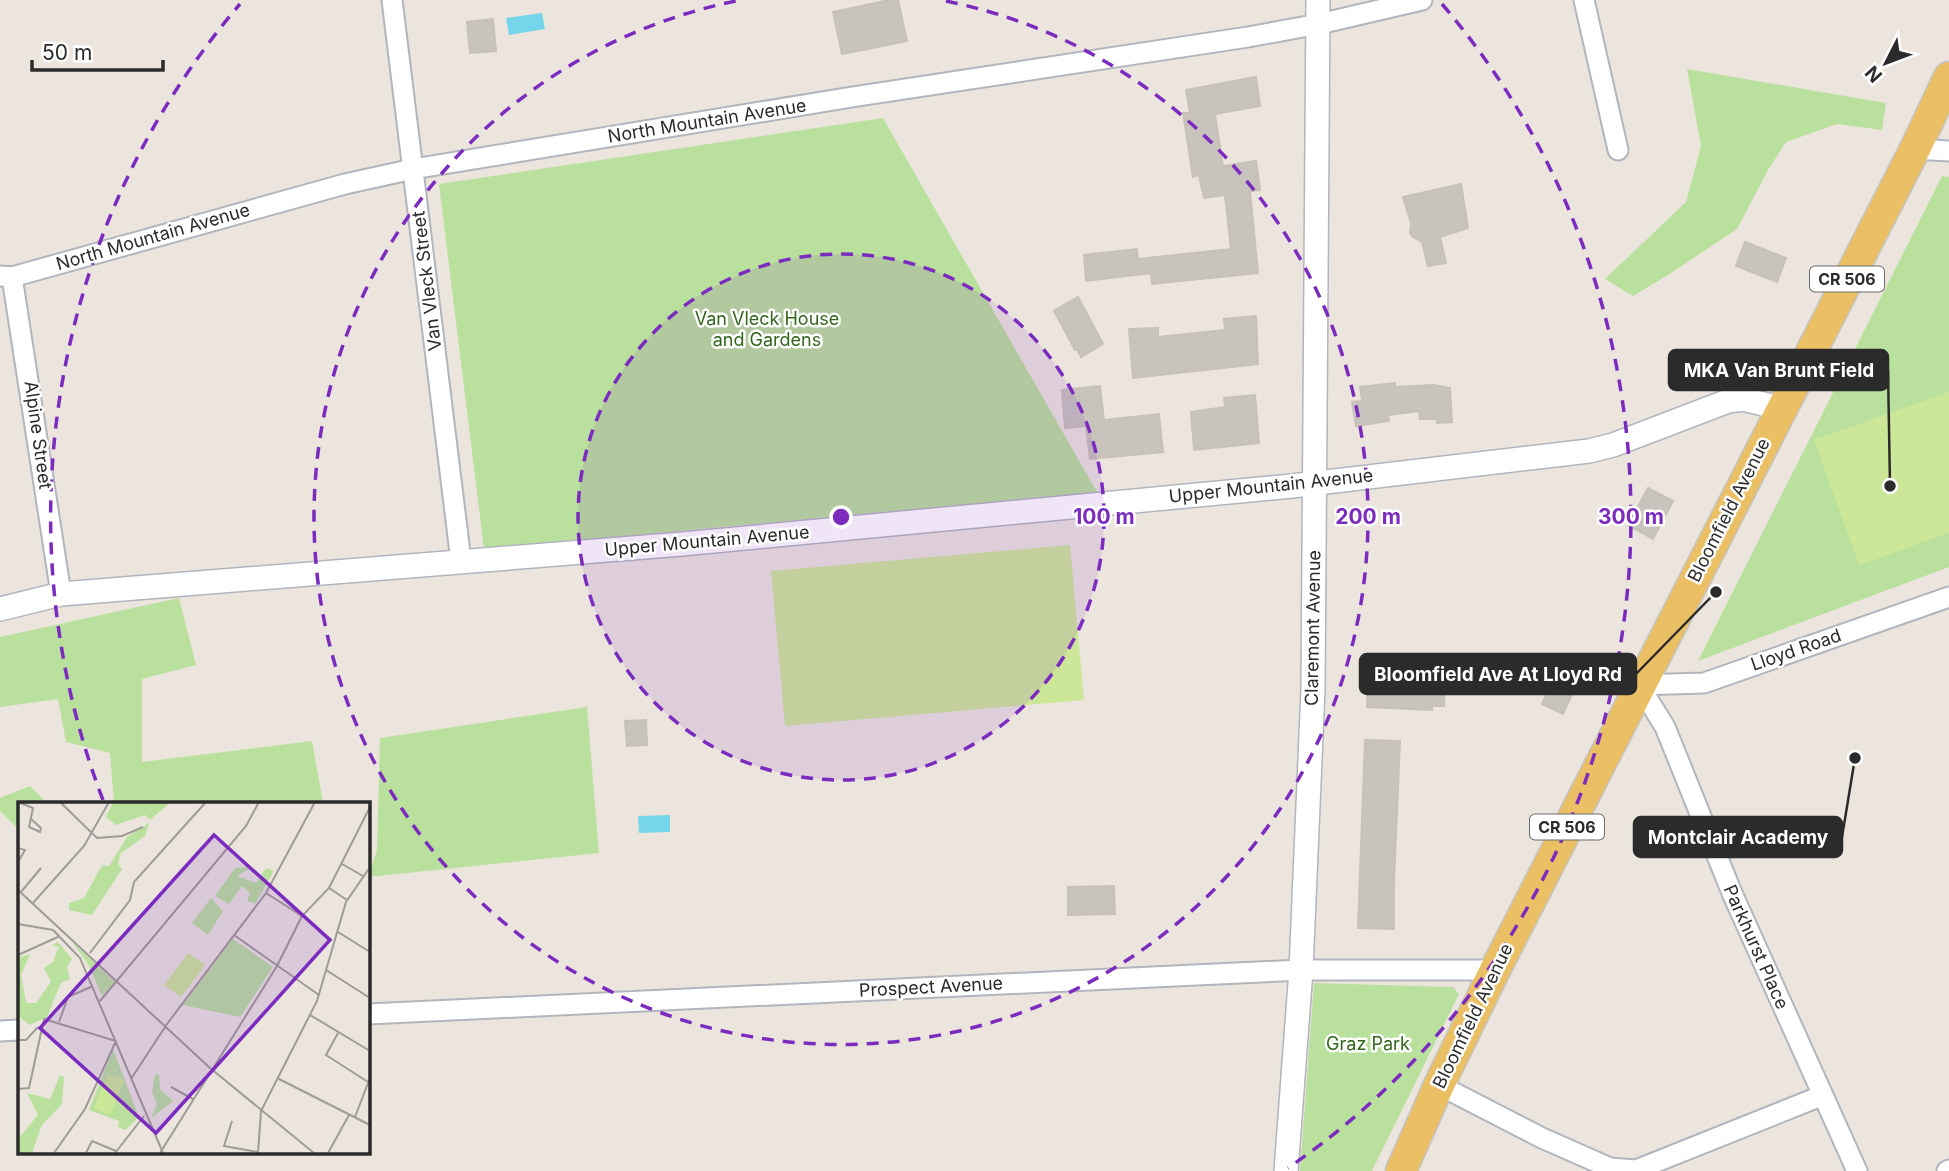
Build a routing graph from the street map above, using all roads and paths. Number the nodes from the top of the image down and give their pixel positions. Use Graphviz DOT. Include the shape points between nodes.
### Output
graph roads {
  1 [pos="392,0"];
  2 [pos="1318,0"];
  3 [pos="1422,0"];
  4 [pos="1584,0"];
  5 [pos="1319,24"];
  6 [pos="1949,77"];
  7 [pos="1915,149"];
  8 [pos="1618,150"];
  9 [pos="1949,151"];
  10 [pos="413,169"];
  11 [pos="6,276"];
  12 [pos="1780,408"];
  13 [pos="1315,482"];
  14 [pos="461,561"];
  15 [pos="61,594"];
  16 [pos="1949,597"];
  17 [pos="0,609"];
  18 [pos="1639,685"];
  19 [pos="1301,970"];
  20 [pos="1495,970"];
  21 [pos="369,1014"];
  22 [pos="18,1030"];
  23 [pos="0,1031"];
  24 [pos="1439,1085"];
  25 [pos="1821,1096"];
  26 [pos="1286,1171"];
  27 [pos="1401,1171"];
  28 [pos="1857,1171"];
  1 -- 10 [label="street, Van Vleck Street"];
  2 -- 5 [label="street, Claremont Avenue"];
  3 -- 5 [label="street, North Mountain Avenue"];
  4 -- 8 [label="street"];
  5 -- 10 [label="street, North Mountain Avenue"];
  5 -- 13 [label="street, Claremont Avenue"];
  6 -- 7 [label="main road, Bloomfield Avenue / CR 506"];
  7 -- 9 [label="street"];
  7 -- 12 [label="main road, Bloomfield Avenue / CR 506"];
  10 -- 11 [label="street, North Mountain Avenue"];
  10 -- 14 [label="street, Van Vleck Street"];
  11 -- 15 [label="street, Alpine Street"];
  12 -- 13 [label="street, Upper Mountain Avenue" via="1743,399 1728,401 1589,451"];
  12 -- 18 [label="main road, Bloomfield Avenue / CR 506"];
  13 -- 14 [label="street, Upper Mountain Avenue"];
  13 -- 19 [label="street, Claremont Avenue" via="1313,689"];
  14 -- 15 [label="street, Upper Mountain Avenue"];
  15 -- 17 [label="street, Upper Mountain Avenue"];
  16 -- 18 [label="street, Lloyd Road" via="1704,682"];
  18 -- 20 [label="main road, Bloomfield Avenue / CR 506"];
  18 -- 25 [label="street, Parkhurst Place" via="1665,727"];
  19 -- 20 [label="street, Prospect Avenue"];
  19 -- 21 [label="street, Prospect Avenue"];
  19 -- 26 [label="street, Claremont Avenue"];
  20 -- 24 [label="main road, Bloomfield Avenue / CR 506"];
  22 -- 23 [label="street"];
  24 -- 25 [label="street" via="1610,1168 1636,1170"];
  24 -- 27 [label="main road, Bloomfield Avenue / CR 506"];
  25 -- 28 [label="street, Parkhurst Place"];
}
